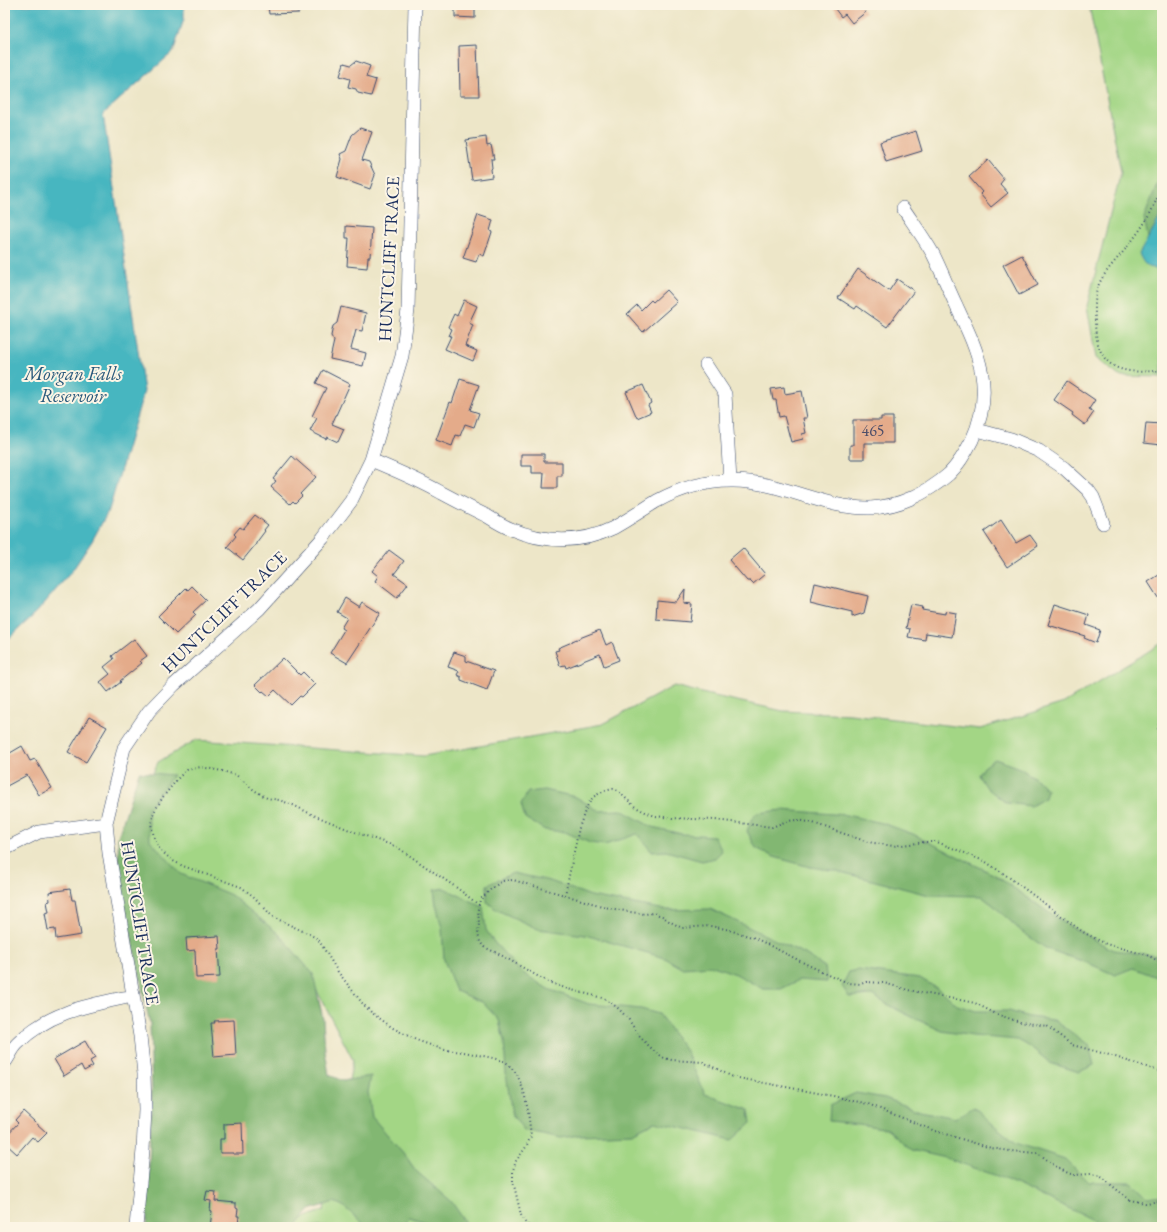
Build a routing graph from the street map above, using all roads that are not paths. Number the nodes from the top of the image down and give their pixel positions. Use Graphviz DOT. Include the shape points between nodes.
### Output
graph roads {
  1 [pos="415,5"];
  2 [pos="904,208"];
  3 [pos="706,365"];
  4 [pos="976,430"];
  5 [pos="371,460"];
  6 [pos="730,481"];
  7 [pos="1103,523"];
  8 [pos="106,823"];
  9 [pos="5,849"];
  10 [pos="133,996"];
  11 [pos="5,1062"];
  12 [pos="136,1227"];
  1 -- 5 [label="street, HUNTCLIFF TRACE" via="408,310 402,356"];
  2 -- 4 [label="street" via="933,254 975,348 984,388"];
  3 -- 6 [label="street" via="725,394"];
  4 -- 6 [label="street" via="967,450 953,470 920,494 890,505 856,508 832,504 772,486"];
  4 -- 7 [label="street" via="1011,438 1039,451 1064,468 1093,497"];
  5 -- 6 [label="street" via="419,480 511,529 557,540 598,535 676,492 700,485"];
  5 -- 8 [label="street, HUNTCLIFF TRACE" via="351,501 323,538 259,609 174,685 149,711 124,748"];
  8 -- 9 [label="street" via="39,832"];
  8 -- 10 [label="street, HUNTCLIFF TRACE"];
  10 -- 11 [label="street" via="82,1006 36,1027 16,1045"];
  10 -- 12 [label="street, HUNTCLIFF TRACE" via="140,1036 145,1110"];
}
